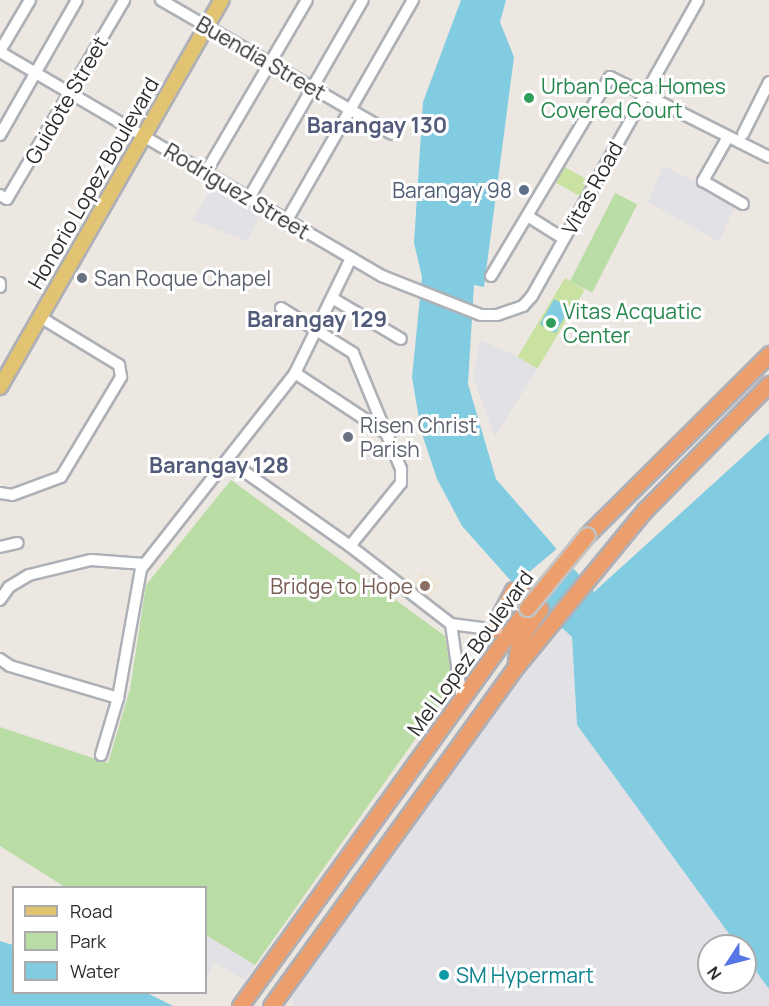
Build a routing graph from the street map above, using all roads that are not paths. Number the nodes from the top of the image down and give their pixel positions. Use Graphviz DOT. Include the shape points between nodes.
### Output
graph roads {
  1 [pos="30,0"];
  2 [pos="77,0"];
  3 [pos="124,0"];
  4 [pos="161,0"];
  5 [pos="222,0"];
  6 [pos="307,0"];
  7 [pos="363,0"];
  8 [pos="412,0"];
  9 [pos="698,0"];
  10 [pos="207,26"];
  11 [pos="0,51"];
  12 [pos="271,62"];
  13 [pos="36,72"];
  14 [pos="769,82"];
  15 [pos="312,87"];
  16 [pos="70,92"];
  17 [pos="644,94"];
  18 [pos="351,110"];
  19 [pos="743,134"];
  20 [pos="0,135"];
  21 [pos="392,135"];
  22 [pos="144,136"];
  23 [pos="728,137"];
  24 [pos="769,157"];
  25 [pos="206,172"];
  26 [pos="4,197"];
  27 [pos="249,198"];
  28 [pos="743,204"];
  29 [pos="528,217"];
  30 [pos="287,220"];
  31 [pos="564,239"];
  32 [pos="351,258"];
  33 [pos="491,276"];
  34 [pos="332,298"];
  35 [pos="281,308"];
  36 [pos="482,315"];
  37 [pos="40,317"];
  38 [pos="317,329"];
  39 [pos="401,339"];
  40 [pos="769,354"];
  41 [pos="294,373"];
  42 [pos="2,379"];
  43 [pos="769,384"];
  44 [pos="389,435"];
  45 [pos="228,460"];
  46 [pos="0,493"];
  47 [pos="18,543"];
  48 [pos="350,546"];
  49 [pos="0,547"];
  50 [pos="144,564"];
  51 [pos="0,600"];
  52 [pos="451,624"];
  53 [pos="512,628"];
  54 [pos="492,630"];
  55 [pos="0,659"];
  56 [pos="515,668"];
  57 [pos="118,698"];
  58 [pos="462,699"];
  59 [pos="101,755"];
  60 [pos="240,1006"];
  61 [pos="271,1006"];
  1 -- 11 [label="street"];
  2 -- 13 [label="street"];
  3 -- 16 [label="street, Guidote Street"];
  4 -- 10 [label="street, Buendia Street"];
  5 -- 10 [label="main road, Honorio Lopez Boulevard"];
  6 -- 12 [label="street"];
  7 -- 15 [label="street"];
  8 -- 18 [label="street"];
  9 -- 17 [label="street, Vitas Road"];
  10 -- 12 [label="street, Buendia Street"];
  10 -- 22 [label="main road, Honorio Lopez Boulevard"];
  11 -- 13 [label="street, Rodriguez Street"];
  12 -- 15 [label="street, Buendia Street"];
  12 -- 25 [label="street"];
  13 -- 16 [label="street, Rodriguez Street"];
  13 -- 20 [label="street"];
  14 -- 19 [label="street"];
  15 -- 18 [label="street, Buendia Street"];
  15 -- 27 [label="street"];
  16 -- 22 [label="street, Rodriguez Street"];
  16 -- 26 [label="street, Guidote Street"];
  17 -- 23 [label="street"];
  17 -- 29 [label="street" via="610,77"];
  17 -- 31 [label="street, Vitas Road"];
  18 -- 21 [label="street, Buendia Street"];
  18 -- 30 [label="street"];
  22 -- 25 [label="street, Rodriguez Street"];
  22 -- 37 [label="main road, Honorio Lopez Boulevard"];
  23 -- 24 [label="street"];
  23 -- 28 [label="street" via="703,181"];
  25 -- 27 [label="street, Rodriguez Street"];
  27 -- 30 [label="street, Rodriguez Street"];
  29 -- 31 [label="street"];
  29 -- 33 [label="street"];
  30 -- 32 [label="street, Rodriguez Street"];
  31 -- 36 [label="street, Vitas Road" via="523,306 497,315"];
  32 -- 34 [label="street"];
  32 -- 36 [label="street, Rodriguez Street" via="403,285"];
  34 -- 38 [label="street"];
  34 -- 39 [label="street"];
  35 -- 38 [label="street"];
  37 -- 42 [label="main road, Honorio Lopez Boulevard"];
  37 -- 46 [label="street" via="119,365 121,376 61,477 12,495"];
  38 -- 41 [label="street"];
  38 -- 44 [label="street" via="353,353"];
  40 -- 53 [label="highway, Mel Lopez Boulevard, bridge" via="587,535"];
  41 -- 44 [label="street"];
  41 -- 45 [label="street"];
  43 -- 56 [label="highway, Mel Lopez Boulevard" via="645,510"];
  44 -- 48 [label="street" via="402,469 401,483"];
  45 -- 48 [label="street"];
  45 -- 50 [label="street"];
  47 -- 49 [label="street"];
  48 -- 52 [label="street"];
  50 -- 51 [label="street" via="91,560 29,575 9,587"];
  50 -- 57 [label="street" via="136,582"];
  52 -- 54 [label="street"];
  52 -- 58 [label="street"];
  53 -- 54 [label="street"];
  53 -- 58 [label="highway, Mel Lopez Boulevard"];
  54 -- 56 [label="highway" via="513,590 519,590 539,607 516,648"];
  55 -- 57 [label="street" via="10,666"];
  56 -- 61 [label="highway, Mel Lopez Boulevard"];
  57 -- 59 [label="street"];
  58 -- 60 [label="highway, Mel Lopez Boulevard"];
}
